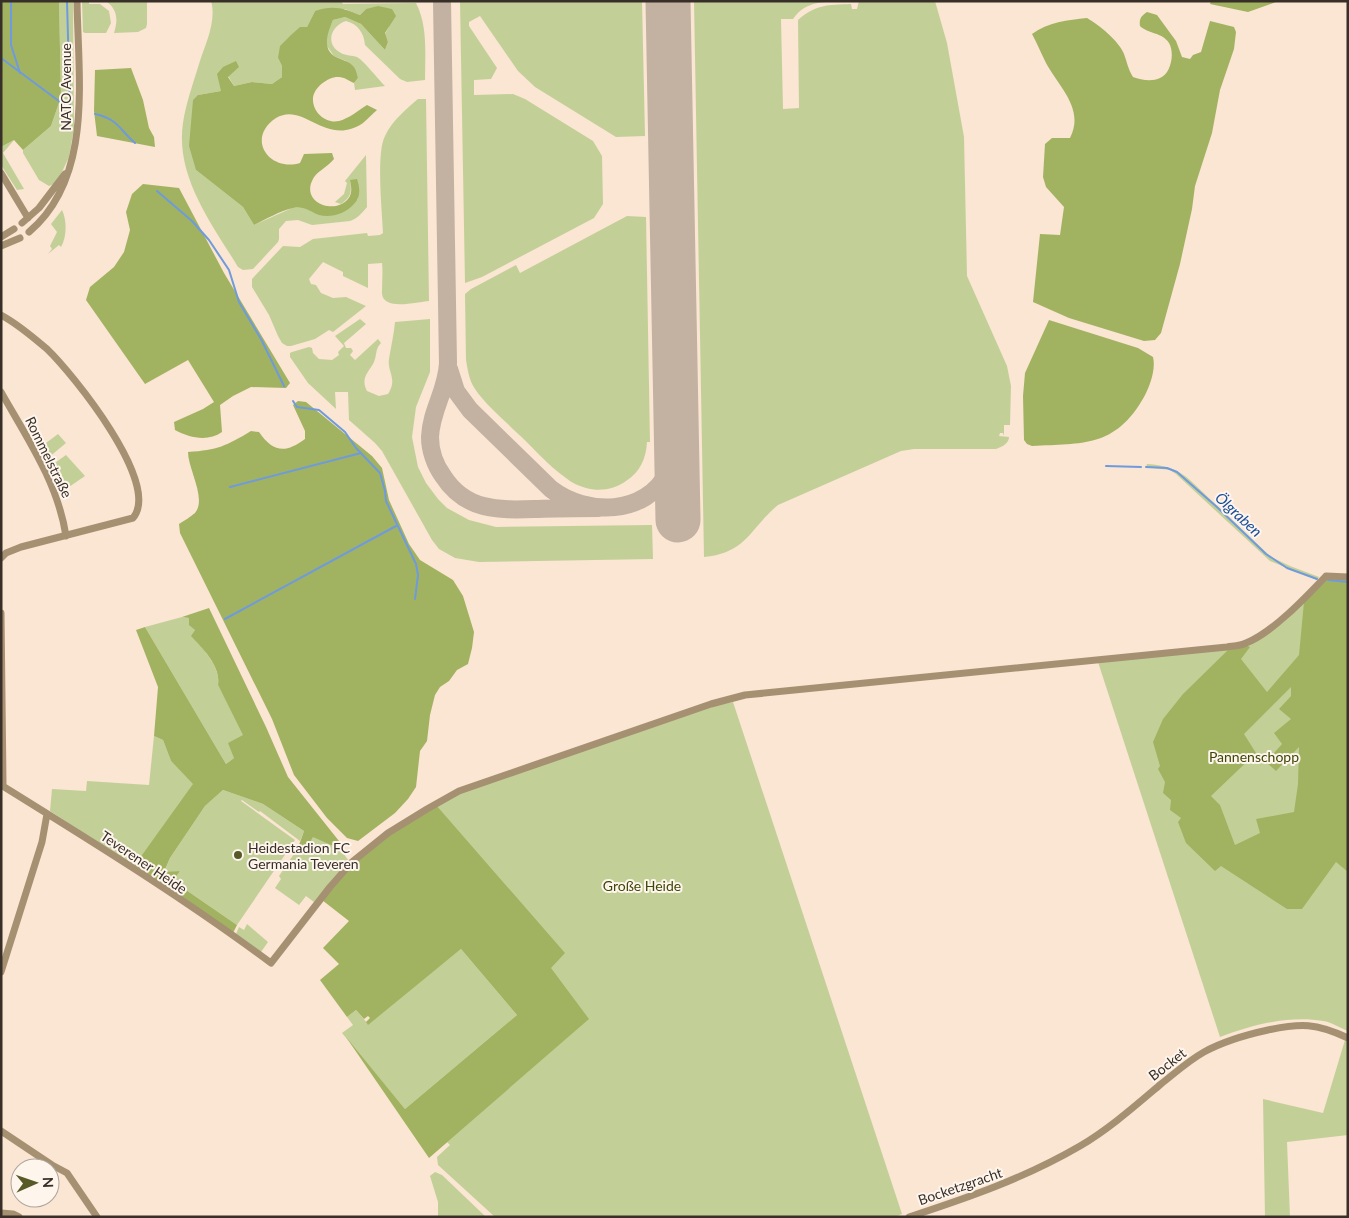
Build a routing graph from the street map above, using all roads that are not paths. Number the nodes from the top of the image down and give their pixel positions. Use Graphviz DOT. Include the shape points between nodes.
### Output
graph roads {
  1 [pos="77,1"];
  2 [pos="67,172"];
  3 [pos="1,173"];
  4 [pos="28,218"];
  5 [pos="22,223"];
  6 [pos="13,230"];
  7 [pos="29,232"];
  8 [pos="1,237"];
  9 [pos="18,238"];
  10 [pos="1,246"];
  11 [pos="1,315"];
  12 [pos="1,392"];
  13 [pos="66,536"];
  14 [pos="1,558"];
  15 [pos="1348,577"];
  16 [pos="1,612"];
  17 [pos="2,731"];
  18 [pos="2,784"];
  19 [pos="48,814"];
  20 [pos="1,972"];
  21 [pos="1348,1038"];
  22 [pos="1,1131"];
  23 [pos="1019,1178"];
  24 [pos="1,1213"];
  25 [pos="19,1217"];
  26 [pos="97,1217"];
  27 [pos="909,1217"];
  1 -- 2 [label="street, NATO Avenue" via="78,126"];
  2 -- 4 [label="street, NATO Avenue"];
  2 -- 7 [label="street, NATO Avenue" via="55,200"];
  3 -- 4 [label="street"];
  4 -- 5 [label="street, NATO Avenue"];
  6 -- 8 [label="street"];
  9 -- 10 [label="street"];
  11 -- 13 [label="street" via="48,350 81,386 117,441 133,470 138,487 139,510 133,518"];
  12 -- 13 [label="street, Rommelstraße" via="52,486"];
  13 -- 14 [label="street" via="21,547"];
  15 -- 19 [label="street, Teverener Heide" via="1326,576 1284,617 1245,644 735,696 459,791 388,833 352,862 271,963 216,923"];
  16 -- 17 [label="street"];
  17 -- 18 [label="street"];
  18 -- 19 [label="street, Teverener Heide"];
  19 -- 20 [label="street"];
  21 -- 23 [label="street, Bocket" via="1318,1025 1305,1025 1273,1029 1228,1041 1188,1062 1121,1118 1082,1144"];
  22 -- 26 [label="street" via="67,1173"];
  23 -- 27 [label="street, Bocketzgracht"];
  24 -- 25 [label="street"];
}
